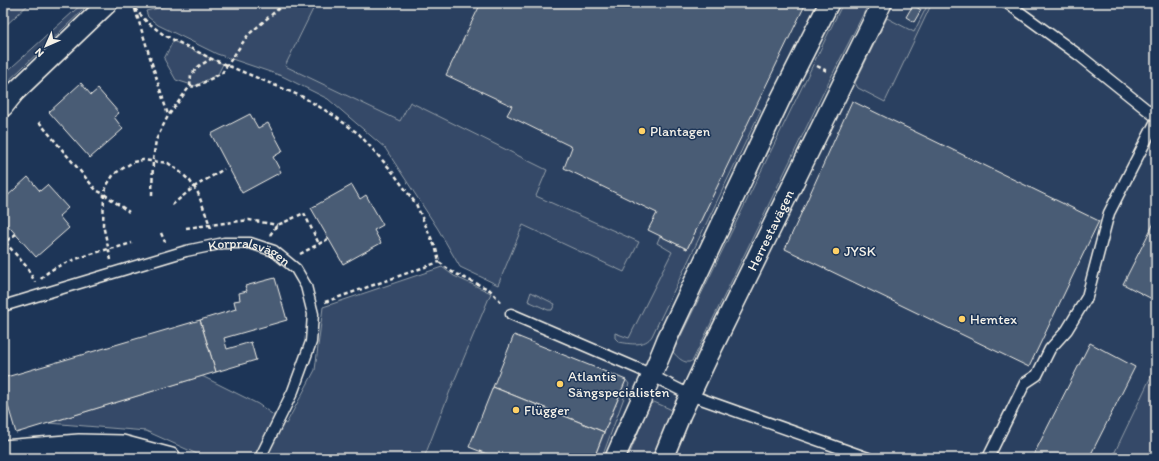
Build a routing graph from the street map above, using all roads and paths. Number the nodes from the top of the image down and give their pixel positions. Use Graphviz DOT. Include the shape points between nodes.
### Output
graph roads {
  1 [pos="108,3"];
  2 [pos="130,3"];
  3 [pos="285,3"];
  4 [pos="829,3"];
  5 [pos="882,3"];
  6 [pos="1007,3"];
  7 [pos="135,8"];
  8 [pos="212,59"];
  9 [pos="813,64"];
  10 [pos="226,65"];
  11 [pos="833,74"];
  12 [pos="190,86"];
  13 [pos="3,107"];
  14 [pos="168,116"];
  15 [pos="1156,116"];
  16 [pos="1156,121"];
  17 [pos="39,122"];
  18 [pos="153,160"];
  19 [pos="224,169"];
  20 [pos="194,187"];
  21 [pos="104,194"];
  22 [pos="152,195"];
  23 [pos="172,205"];
  24 [pos="129,212"];
  25 [pos="211,224"];
  26 [pos="277,225"];
  27 [pos="186,228"];
  28 [pos="16,234"];
  29 [pos="328,239"];
  30 [pos="4,241"];
  31 [pos="132,243"];
  32 [pos="320,244"];
  33 [pos="215,245"];
  34 [pos="261,247"];
  35 [pos="108,249"];
  36 [pos="286,261"];
  37 [pos="439,262"];
  38 [pos="113,272"];
  39 [pos="3,306"];
  40 [pos="311,306"];
  41 [pos="511,314"];
  42 [pos="653,376"];
  43 [pos="690,395"];
  44 [pos="3,450"];
  45 [pos="171,458"];
  46 [pos="260,458"];
  47 [pos="615,458"];
  48 [pos="663,458"];
  49 [pos="868,458"];
  50 [pos="988,458"];
  1 -- 13 [label="street" via="15,92"];
  2 -- 7 [label="path"];
  3 -- 10 [label="path" via="248,35"];
  4 -- 42 [label="street" via="773,114 667,339"];
  5 -- 43 [label="street, Herrestavägen"];
  6 -- 15 [label="lane"];
  7 -- 8 [label="path" via="146,21 164,35"];
  7 -- 14 [label="path"];
  8 -- 10 [label="path"];
  8 -- 12 [label="path" via="199,66 191,75"];
  9 -- 11 [label="path"];
  10 -- 12 [label="path" via="222,73 195,87"];
  10 -- 37 [label="path" via="303,97 359,134 392,170 416,204 436,249"];
  12 -- 14 [label="path"];
  14 -- 18 [label="path" via="156,140"];
  16 -- 50 [label="lane" via="1109,213 1086,297 1067,330 1050,349 1036,376 1025,383"];
  17 -- 21 [label="path" via="96,190"];
  18 -- 20 [label="path" via="168,163"];
  18 -- 21 [label="path" via="133,162 114,174"];
  18 -- 22 [label="path"];
  19 -- 20 [label="path"];
  20 -- 23 [label="path"];
  20 -- 25 [label="path"];
  21 -- 24 [label="path"];
  21 -- 35 [label="path" via="103,225"];
  25 -- 26 [label="path" via="249,220"];
  25 -- 27 [label="path"];
  25 -- 33 [label="path"];
  26 -- 32 [label="path" via="304,213"];
  26 -- 34 [label="path"];
  28 -- 30 [label="path"];
  29 -- 32 [label="path"];
  30 -- 35 [label="path" via="26,266 36,284 53,268"];
  31 -- 35 [label="path"];
  32 -- 36 [label="path"];
  33 -- 34 [label="lane, Korpralsvägen" via="250,243"];
  33 -- 38 [label="lane, Korpralsvägen"];
  34 -- 36 [label="lane, Korpralsvägen" via="274,251"];
  35 -- 38 [label="path"];
  36 -- 40 [label="lane, Korpralsvägen" via="296,269 306,286"];
  37 -- 40 [label="path"];
  37 -- 41 [label="path" via="452,272 490,290"];
  38 -- 39 [label="lane, Korpralsvägen"];
  40 -- 46 [label="lane, Korpralsvägen" via="311,342 292,391"];
  41 -- 42 [label="lane"];
  42 -- 43 [label="lane"];
  42 -- 47 [label="street"];
  43 -- 48 [label="street, Herrestavägen"];
  43 -- 49 [label="lane"];
  44 -- 45 [label="street" via="79,444 122,446"];
}
